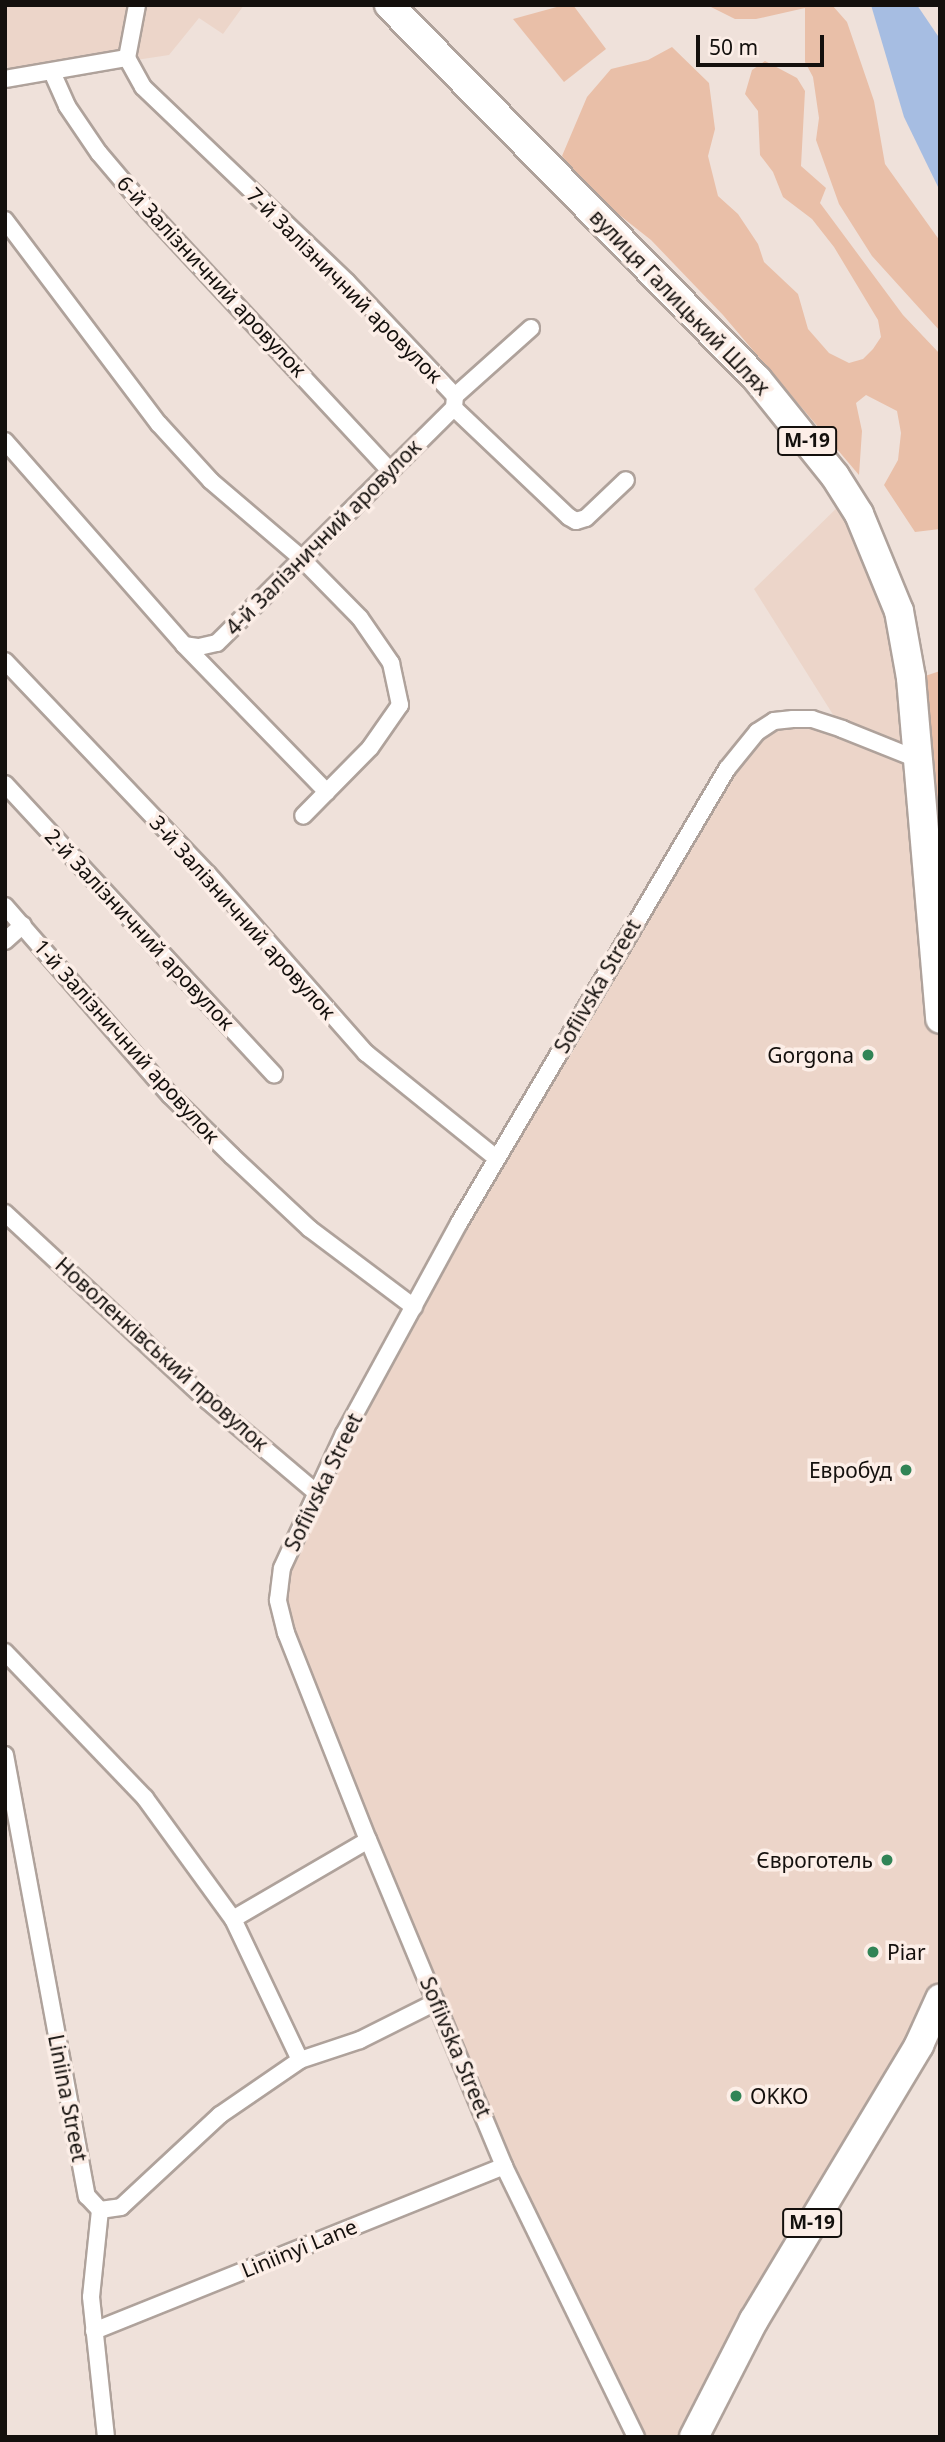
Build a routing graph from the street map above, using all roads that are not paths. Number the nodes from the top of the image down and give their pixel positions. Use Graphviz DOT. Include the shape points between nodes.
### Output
graph roads {
  1 [pos="137,5"];
  2 [pos="389,5"];
  3 [pos="127,58"];
  4 [pos="52,72"];
  5 [pos="5,79"];
  6 [pos="5,220"];
  7 [pos="531,328"];
  8 [pos="454,402"];
  9 [pos="5,442"];
  10 [pos="388,468"];
  11 [pos="626,480"];
  12 [pos="301,558"];
  13 [pos="184,645"];
  14 [pos="5,662"];
  15 [pos="917,759"];
  16 [pos="5,783"];
  17 [pos="327,792"];
  18 [pos="303,816"];
  19 [pos="5,906"];
  20 [pos="23,925"];
  21 [pos="5,941"];
  22 [pos="940,1019"];
  23 [pos="274,1075"];
  24 [pos="495,1157"];
  25 [pos="5,1213"];
  26 [pos="414,1307"];
  27 [pos="318,1493"];
  28 [pos="5,1652"];
  29 [pos="5,1755"];
  30 [pos="368,1840"];
  31 [pos="233,1919"];
  32 [pos="436,2002"];
  33 [pos="938,2008"];
  34 [pos="300,2060"];
  35 [pos="504,2165"];
  36 [pos="100,2210"];
  37 [pos="94,2331"];
  38 [pos="106,2437"];
  39 [pos="636,2437"];
  40 [pos="694,2437"];
  1 -- 3 [label="street"];
  2 -- 15 [label="highway, вулиця Галицький Шлях / М-19" via="757,379 835,476 859,514 898,611 911,678"];
  3 -- 4 [label="street"];
  3 -- 8 [label="street, 7-й Залізничний аровулок" via="144,87 347,282"];
  4 -- 5 [label="street"];
  4 -- 10 [label="street, 6-й Залізничний аровулок" via="67,106 135,196"];
  6 -- 12 [label="street" via="159,424 211,481"];
  7 -- 8 [label="street, 4-й Залізничний аровулок"];
  8 -- 10 [label="street, 4-й Залізничний аровулок"];
  8 -- 11 [label="street, 7-й Залізничний аровулок" via="576,521 586,518"];
  9 -- 13 [label="street"];
  10 -- 12 [label="street, 4-й Залізничний аровулок"];
  12 -- 13 [label="street, 4-й Залізничний аровулок" via="217,642"];
  12 -- 17 [label="street" via="360,618 398,680 400,705 370,748"];
  13 -- 17 [label="street"];
  14 -- 24 [label="street, 3-й Залізничний аровулок" via="208,874 366,1053"];
  15 -- 22 [label="highway, вулиця Галицький Шлях / М-19"];
  15 -- 24 [label="street, Sofiivska Street" via="812,719 774,721 757,732 714,790"];
  16 -- 23 [label="street, 2-й Залізничний аровулок"];
  17 -- 18 [label="street"];
  19 -- 20 [label="street, 1-й Залізничний аровулок"];
  20 -- 21 [label="street"];
  20 -- 26 [label="street, 1-й Залізничний аровулок" via="170,1095 232,1156 310,1229"];
  24 -- 26 [label="street, Sofiivska Street"];
  25 -- 27 [label="street, Новоленківський провулок" via="206,1400"];
  26 -- 27 [label="street, Sofiivska Street" via="344,1434"];
  27 -- 30 [label="street, Sofiivska Street" via="282,1568 278,1600 286,1633"];
  28 -- 31 [label="street" via="145,1798"];
  29 -- 36 [label="street, Liniina Street" via="87,2196"];
  30 -- 31 [label="street"];
  30 -- 32 [label="street, Sofiivska Street"];
  31 -- 34 [label="street"];
  32 -- 34 [label="street" via="360,2039"];
  32 -- 35 [label="street, Sofiivska Street"];
  33 -- 40 [label="highway, М-19" via="754,2320"];
  34 -- 36 [label="street" via="220,2115 121,2207"];
  35 -- 37 [label="street, Liniinyi Lane"];
  35 -- 39 [label="street, Sofiivska Street"];
  36 -- 37 [label="street" via="91,2297"];
  37 -- 38 [label="street"];
}
